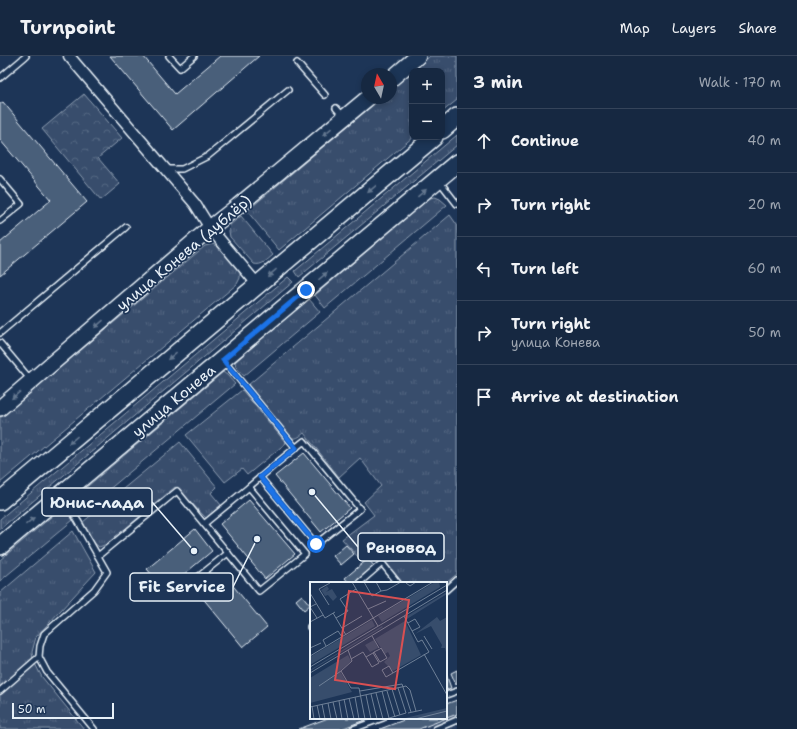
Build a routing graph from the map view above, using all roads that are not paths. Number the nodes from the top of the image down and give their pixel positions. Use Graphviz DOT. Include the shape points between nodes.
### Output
graph roads {
  1 [pos="26,56"];
  2 [pos="69,56"];
  3 [pos="169,56"];
  4 [pos="194,56"];
  5 [pos="418,56"];
  6 [pos="297,63"];
  7 [pos="397,74"];
  8 [pos="0,78"];
  9 [pos="288,90"];
  10 [pos="325,95"];
  11 [pos="361,102"];
  12 [pos="457,117"];
  13 [pos="445,127"];
  14 [pos="430,140"];
  15 [pos="457,163"];
  16 [pos="165,169"];
  17 [pos="0,179"];
  18 [pos="438,180"];
  19 [pos="457,204"];
  20 [pos="0,221"];
  21 [pos="126,227"];
  22 [pos="210,228"];
  23 [pos="258,285"];
  24 [pos="0,333"];
  25 [pos="0,343"];
  26 [pos="223,360"];
  27 [pos="32,381"];
  28 [pos="1,406"];
  29 [pos="296,448"];
  30 [pos="260,477"];
  31 [pos="249,486"];
  32 [pos="61,495"];
  33 [pos="0,501"];
  34 [pos="204,524"];
  35 [pos="0,546"];
  36 [pos="228,552"];
  37 [pos="98,556"];
  38 [pos="457,580"];
  39 [pos="360,582"];
  40 [pos="397,582"];
  41 [pos="183,589"];
  42 [pos="447,589"];
  43 [pos="39,657"];
  44 [pos="0,691"];
  45 [pos="457,691"];
  46 [pos="447,695"];
  47 [pos="380,719"];
  48 [pos="457,720"];
  49 [pos="94,729"];
  50 [pos="353,729"];
  51 [pos="436,729"];
  1 -- 8 [label="lane"];
  2 -- 16 [label="street"];
  3 -- 4 [label="lane" via="180,68"];
  5 -- 7 [label="main road"];
  6 -- 10 [label="lane"];
  9 -- 16 [label="lane" via="208,156 182,169"];
  11 -- 22 [label="main road, улица Конева (дублёр), one-way" via="340,113 238,206"];
  12 -- 13 [label="main road"];
  14 -- 23 [label="main road, one-way"];
  15 -- 18 [label="main road, улица Конева"];
  16 -- 22 [label="street" via="195,204"];
  17 -- 20 [label="lane" via="21,204"];
  18 -- 19 [label="lane"];
  26 -- 18 [label="main road, улица Конева, one-way"];
  21 -- 24 [label="lane"];
  22 -- 23 [label="street"];
  22 -- 27 [label="main road, улица Конева (дублёр), one-way"];
  23 -- 33 [label="main road, one-way"];
  25 -- 27 [label="lane"];
  26 -- 29 [label="lane"];
  26 -- 32 [label="main road, улица Конева"];
  27 -- 28 [label="main road, улица Конева (дублёр), one-way"];
  29 -- 30 [label="lane"];
  29 -- 30 [label="lane" via="304,441 360,509 316,544"];
  30 -- 31 [label="lane"];
  31 -- 34 [label="lane"];
  31 -- 36 [label="lane" via="305,554 260,591"];
  35 -- 32 [label="main road, улица Конева, one-way"];
  32 -- 37 [label="lane"];
  34 -- 36 [label="lane"];
  34 -- 37 [label="lane" via="177,491"];
  36 -- 41 [label="lane"];
  37 -- 43 [label="lane" via="107,572 94,590 44,634"];
  38 -- 42 [label="lane"];
  39 -- 40 [label="lane" via="382,564"];
  43 -- 44 [label="lane"];
  43 -- 49 [label="lane" via="47,672"];
  45 -- 46 [label="lane"];
  47 -- 50 [label="lane"];
  48 -- 51 [label="lane"];
}
